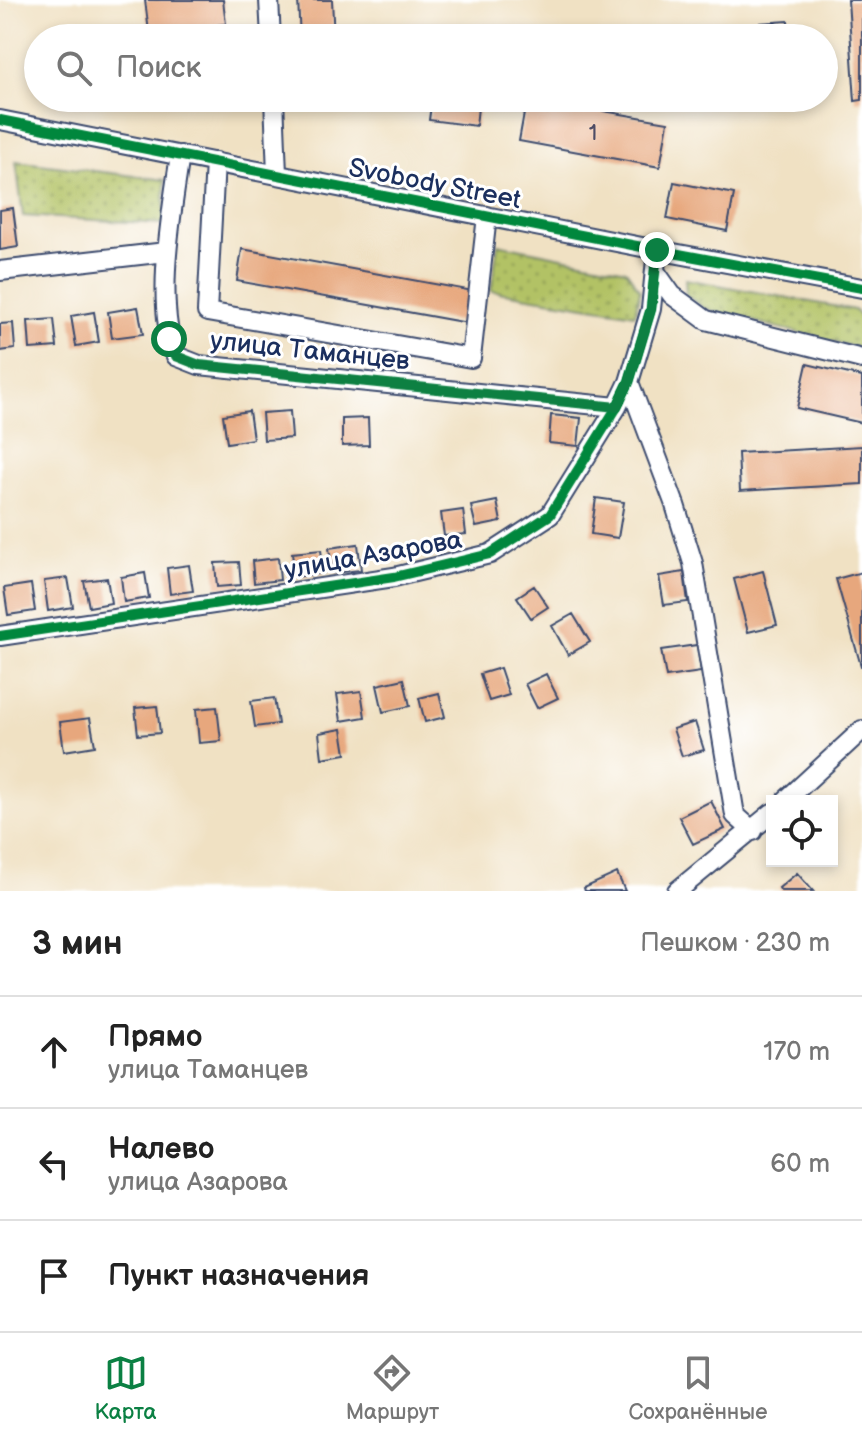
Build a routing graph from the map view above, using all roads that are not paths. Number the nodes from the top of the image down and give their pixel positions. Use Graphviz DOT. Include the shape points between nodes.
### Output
graph roads {
  1 [pos="269,0"];
  2 [pos="270,24"];
  3 [pos="275,112"];
  4 [pos="0,120"];
  5 [pos="180,155"];
  6 [pos="215,162"];
  7 [pos="277,174"];
  8 [pos="487,216"];
  9 [pos="657,250"];
  10 [pos="166,252"];
  11 [pos="0,271"];
  12 [pos="655,271"];
  13 [pos="862,288"];
  14 [pos="862,359"];
  15 [pos="629,382"];
  16 [pos="617,407"];
  17 [pos="0,636"];
  18 [pos="862,730"];
  19 [pos="792,795"];
  20 [pos="766,819"];
  21 [pos="753,831"];
  22 [pos="677,891"];
  1 -- 2 [label="street"];
  3 -- 7 [label="street"];
  4 -- 5 [label="street, Svobody Street"];
  5 -- 6 [label="street, Svobody Street"];
  5 -- 10 [label="street, улица Таманцев"];
  6 -- 7 [label="street, Svobody Street"];
  6 -- 8 [label="street" via="207,312 471,358"];
  7 -- 8 [label="street, Svobody Street"];
  8 -- 9 [label="street, Svobody Street"];
  9 -- 12 [label="street, улица Азарова"];
  9 -- 13 [label="street, Svobody Street"];
  10 -- 11 [label="street"];
  10 -- 16 [label="street, улица Таманцев" via="169,339 176,356 199,365"];
  12 -- 14 [label="street" via="672,295 706,320"];
  12 -- 15 [label="street, улица Азарова" via="651,309"];
  15 -- 16 [label="street, улица Азарова"];
  15 -- 21 [label="street" via="693,563 735,815"];
  16 -- 17 [label="street, улица Азарова" via="550,515 490,554 394,577"];
  18 -- 19 [label="street"];
  20 -- 21 [label="street"];
  21 -- 22 [label="street"];
}
